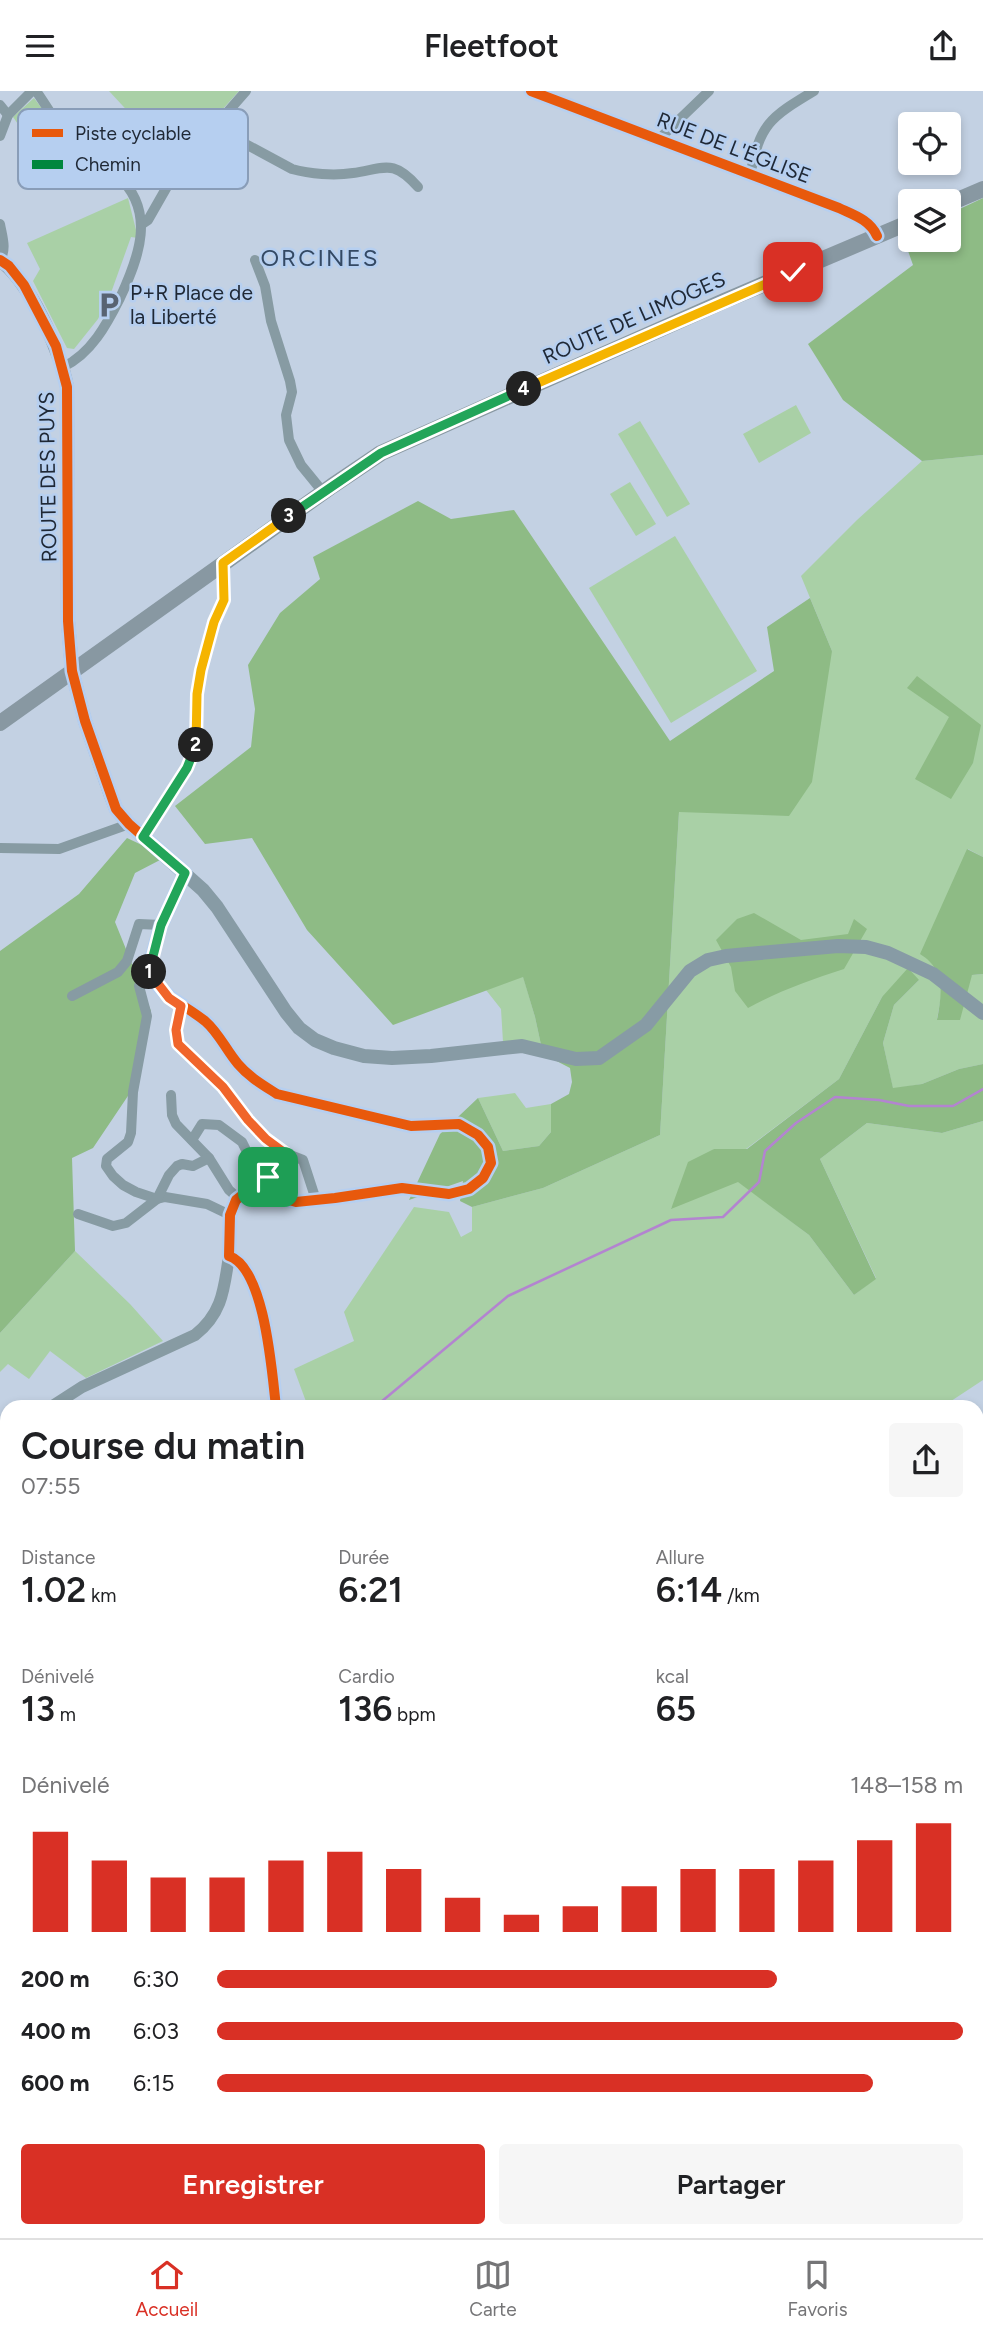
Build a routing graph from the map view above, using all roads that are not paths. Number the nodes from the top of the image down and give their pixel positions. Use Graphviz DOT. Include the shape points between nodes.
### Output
graph roads {
  1 [pos="34,91"];
  2 [pos="246,91"];
  3 [pos="531,91"];
  4 [pos="709,91"];
  5 [pos="814,91"];
  6 [pos="0,105"];
  7 [pos="47,109"];
  8 [pos="230,109"];
  9 [pos="8,115"];
  10 [pos="0,135"];
  11 [pos="658,139"];
  12 [pos="248,145"];
  13 [pos="750,176"];
  14 [pos="418,187"];
  15 [pos="128,189"];
  16 [pos="166,189"];
  17 [pos="983,189"];
  18 [pos="961,199"];
  19 [pos="0,224"];
  20 [pos="142,224"];
  21 [pos="898,227"];
  22 [pos="877,236"];
  23 [pos="0,260"];
  24 [pos="256,260"];
  25 [pos="63,367"];
  26 [pos="323,492"];
  27 [pos="223,563"];
  28 [pos="72,671"];
  29 [pos="0,723"];
  30 [pos="129,824"];
  31 [pos="143,837"];
  32 [pos="0,848"];
  33 [pos="185,873"];
  34 [pos="161,925"];
  35 [pos="148,971"];
  36 [pos="72,996"];
  37 [pos="181,1006"];
  38 [pos="983,1013"];
  39 [pos="171,1095"];
  40 [pos="192,1140"];
  41 [pos="285,1153"];
  42 [pos="209,1158"];
  43 [pos="268,1177"];
  44 [pos="262,1192"];
  45 [pos="238,1198"];
  46 [pos="157,1199"];
  47 [pos="316,1201"];
  48 [pos="78,1214"];
  49 [pos="230,1215"];
  50 [pos="229,1256"];
  51 [pos="62,1400"];
  52 [pos="275,1400"];
  1 -- 7 [label="street"];
  1 -- 9 [label="street"];
  2 -- 8 [label="street"];
  3 -- 11 [label="street, RUE DE L'ÉGLISE"];
  4 -- 11 [label="street"];
  5 -- 13 [label="street" via="768,123 756,144"];
  6 -- 9 [label="street"];
  9 -- 10 [label="street"];
  11 -- 13 [label="street, RUE DE L'ÉGLISE"];
  12 -- 14 [label="street" via="304,172 342,174 386,167 404,171"];
  13 -- 22 [label="street, RUE DE L'ÉGLISE" via="839,208 862,219"];
  15 -- 20 [label="street"];
  16 -- 20 [label="street"];
  17 -- 18 [label="main road"];
  19 -- 23 [label="street" via="4,244"];
  20 -- 25 [label="street" via="142,239 127,283 110,317 78,360"];
  21 -- 22 [label="main road, ROUTE DE LIMOGES"];
  22 -- 26 [label="main road, ROUTE DE LIMOGES" via="381,453"];
  23 -- 25 [label="main road, ROUTE DES PUYS" via="24,285"];
  24 -- 26 [label="street" via="290,381 289,440 301,465"];
  25 -- 28 [label="main road, ROUTE DES PUYS"];
  26 -- 27 [label="main road, ROUTE DE LIMOGES"];
  27 -- 28 [label="main road, ROUTE DE LIMOGES"];
  27 -- 31 [label="street" via="224,600 214,622 197,694 196,746"];
  28 -- 29 [label="main road, ROUTE DE LIMOGES"];
  28 -- 30 [label="main road, ROUTE DES PUYS" via="110,793"];
  30 -- 31 [label="main road, ROUTE DES PUYS"];
  30 -- 32 [label="street" via="59,849"];
  31 -- 33 [label="main road, ROUTE DES PUYS"];
  33 -- 34 [label="street"];
  33 -- 38 [label="main road, ROUTE DES PUYS" via="217,907 299,1028 315,1040 365,1056 431,1056 522,1046 576,1059 599,1058 646,1025 690,971 708,960 838,946 866,947 908,962 933,974"];
  34 -- 35 [label="street"];
  34 -- 36 [label="street" via="139,924 127,961 118,972"];
  35 -- 37 [label="street"];
  35 -- 46 [label="street" via="139,986 147,1016 133,1092 131,1133 128,1143 107,1159 106,1166 123,1185"];
  37 -- 41 [label="street" via="178,1044 223,1087 266,1139"];
  37 -- 47 [label="street" via="204,1021 238,1063 277,1094 411,1126 458,1123 488,1147 491,1163 483,1178 469,1189 449,1194 402,1188"];
  39 -- 40 [label="street" via="176,1124"];
  40 -- 42 [label="street"];
  40 -- 43 [label="street" via="202,1124 219,1125 242,1142 248,1156"];
  41 -- 43 [label="street"];
  41 -- 47 [label="street" via="303,1160"];
  42 -- 45 [label="street"];
  42 -- 46 [label="street" via="193,1166 177,1166"];
  43 -- 44 [label="street"];
  44 -- 45 [label="street"];
  44 -- 47 [label="street" via="296,1202"];
  45 -- 49 [label="street"];
  46 -- 48 [label="street" via="126,1223 113,1227"];
  46 -- 49 [label="street" via="165,1196 208,1204"];
  49 -- 50 [label="street"];
  50 -- 51 [label="street" via="220,1302 205,1327"];
  50 -- 52 [label="street" via="242,1264 261,1305"];
}
